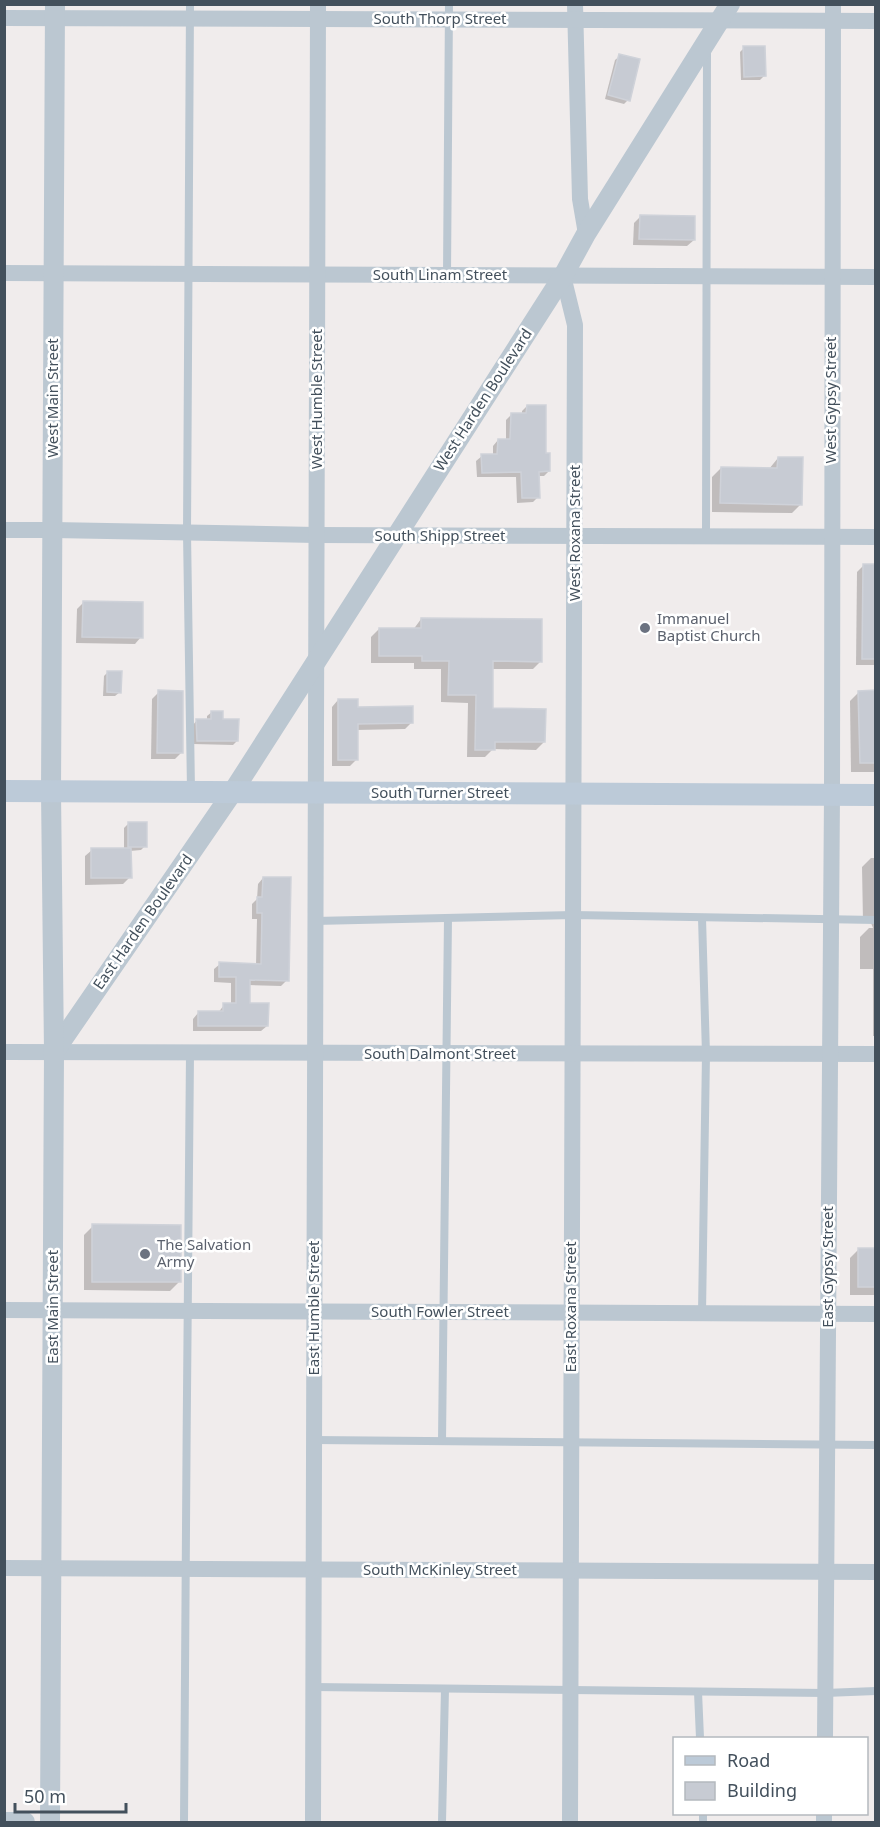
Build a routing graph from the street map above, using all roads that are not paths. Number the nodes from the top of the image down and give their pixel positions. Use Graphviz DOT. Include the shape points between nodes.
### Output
graph roads {
  1 [pos="55,11"];
  2 [pos="190,11"];
  3 [pos="318,12"];
  4 [pos="449,12"];
  5 [pos="576,12"];
  6 [pos="725,12"];
  7 [pos="833,13"];
  8 [pos="4,18"];
  9 [pos="876,21"];
  10 [pos="707,42"];
  11 [pos="586,234"];
  12 [pos="4,273"];
  13 [pos="54,274"];
  14 [pos="189,274"];
  15 [pos="317,274"];
  16 [pos="447,275"];
  17 [pos="563,276"];
  18 [pos="707,276"];
  19 [pos="832,277"];
  20 [pos="876,277"];
  21 [pos="53,530"];
  22 [pos="4,531"];
  23 [pos="187,532"];
  24 [pos="316,536"];
  25 [pos="395,536"];
  26 [pos="576,536"];
  27 [pos="706,536"];
  28 [pos="831,536"];
  29 [pos="876,537"];
  30 [pos="315,661"];
  31 [pos="4,791"];
  32 [pos="51,792"];
  33 [pos="574,792"];
  34 [pos="191,793"];
  35 [pos="232,793"];
  36 [pos="315,793"];
  37 [pos="832,795"];
  38 [pos="876,795"];
  39 [pos="573,915"];
  40 [pos="448,918"];
  41 [pos="702,918"];
  42 [pos="831,920"];
  43 [pos="876,920"];
  44 [pos="315,921"];
  45 [pos="4,1052"];
  46 [pos="54,1052"];
  47 [pos="190,1053"];
  48 [pos="314,1054"];
  49 [pos="446,1054"];
  50 [pos="572,1054"];
  51 [pos="706,1054"];
  52 [pos="830,1054"];
  53 [pos="876,1054"];
  54 [pos="4,1310"];
  55 [pos="53,1310"];
  56 [pos="186,1311"];
  57 [pos="314,1312"];
  58 [pos="443,1312"];
  59 [pos="571,1313"];
  60 [pos="702,1313"];
  61 [pos="828,1313"];
  62 [pos="876,1314"];
  63 [pos="314,1440"];
  64 [pos="442,1441"];
  65 [pos="571,1444"];
  66 [pos="827,1444"];
  67 [pos="876,1445"];
  68 [pos="52,1567"];
  69 [pos="4,1568"];
  70 [pos="187,1568"];
  71 [pos="313,1569"];
  72 [pos="570,1570"];
  73 [pos="826,1572"];
  74 [pos="876,1572"];
  75 [pos="313,1687"];
  76 [pos="445,1689"];
  77 [pos="570,1691"];
  78 [pos="876,1691"];
  79 [pos="698,1692"];
  80 [pos="825,1693"];
  81 [pos="700,1737"];
  82 [pos="825,1737"];
  83 [pos="4,1822"];
  84 [pos="25,1822"];
  85 [pos="50,1822"];
  86 [pos="184,1822"];
  87 [pos="313,1822"];
  88 [pos="442,1822"];
  89 [pos="570,1822"];
  1 -- 2 [label="street, South Thorp Street"];
  1 -- 8 [label="street, South Thorp Street"];
  1 -- 13 [label="street, West Main Street"];
  2 -- 3 [label="street, South Thorp Street"];
  2 -- 14 [label="lane"];
  3 -- 4 [label="street, South Thorp Street"];
  3 -- 15 [label="street, West Humble Street"];
  4 -- 5 [label="street, South Thorp Street"];
  4 -- 16 [label="lane"];
  5 -- 6 [label="street, South Thorp Street"];
  5 -- 11 [label="street" via="580,199"];
  6 -- 7 [label="street, South Thorp Street"];
  6 -- 10 [label="street, West Harden Boulevard"];
  7 -- 9 [label="street, South Thorp Street"];
  7 -- 19 [label="street, West Gypsy Street"];
  10 -- 11 [label="street, West Harden Boulevard"];
  10 -- 18 [label="lane"];
  11 -- 17 [label="street, West Harden Boulevard"];
  12 -- 13 [label="street, South Linam Street"];
  13 -- 14 [label="street, South Linam Street"];
  13 -- 21 [label="street, West Main Street"];
  14 -- 15 [label="street, South Linam Street"];
  14 -- 23 [label="lane"];
  15 -- 16 [label="street, South Linam Street"];
  15 -- 24 [label="street, West Humble Street"];
  16 -- 17 [label="street, South Linam Street"];
  17 -- 18 [label="street, South Linam Street"];
  17 -- 25 [label="street, West Harden Boulevard"];
  17 -- 26 [label="street, West Roxana Street" via="576,325"];
  18 -- 19 [label="street, South Linam Street"];
  18 -- 27 [label="lane"];
  19 -- 20 [label="street, South Linam Street"];
  19 -- 28 [label="street, West Gypsy Street"];
  21 -- 22 [label="street, South Shipp Street"];
  21 -- 23 [label="street, South Shipp Street"];
  21 -- 32 [label="street, West Main Street"];
  23 -- 24 [label="street, South Shipp Street"];
  23 -- 34 [label="lane"];
  24 -- 25 [label="street, South Shipp Street"];
  24 -- 30 [label="street, West Humble Street"];
  25 -- 26 [label="street, South Shipp Street"];
  25 -- 30 [label="street, West Harden Boulevard"];
  26 -- 27 [label="street, South Shipp Street"];
  26 -- 33 [label="street, West Roxana Street"];
  27 -- 28 [label="street, South Shipp Street"];
  28 -- 29 [label="street, South Shipp Street"];
  28 -- 37 [label="street, West Gypsy Street"];
  30 -- 35 [label="street, West Harden Boulevard"];
  30 -- 36 [label="street, West Humble Street"];
  31 -- 32 [label="main road, South Turner Street"];
  32 -- 34 [label="main road, South Turner Street"];
  32 -- 46 [label="street, East Main Street"];
  33 -- 36 [label="main road, South Turner Street"];
  33 -- 37 [label="main road, South Turner Street"];
  33 -- 39 [label="street, East Roxana Street"];
  34 -- 35 [label="main road, South Turner Street"];
  35 -- 36 [label="main road, South Turner Street"];
  35 -- 46 [label="street, East Harden Boulevard"];
  36 -- 44 [label="street, East Humble Street"];
  37 -- 38 [label="main road, South Turner Street"];
  37 -- 42 [label="street, East Gypsy Street"];
  39 -- 40 [label="lane"];
  39 -- 41 [label="lane"];
  39 -- 50 [label="street, East Roxana Street"];
  40 -- 44 [label="lane"];
  40 -- 49 [label="lane"];
  41 -- 42 [label="lane"];
  41 -- 51 [label="lane"];
  42 -- 43 [label="lane"];
  42 -- 52 [label="street, East Gypsy Street"];
  44 -- 48 [label="street, East Humble Street"];
  45 -- 46 [label="street, South Dalmont Street"];
  46 -- 47 [label="street, South Dalmont Street"];
  46 -- 55 [label="street, East Main Street"];
  47 -- 48 [label="street, South Dalmont Street"];
  47 -- 56 [label="lane"];
  48 -- 49 [label="street, South Dalmont Street"];
  48 -- 57 [label="street, East Humble Street"];
  49 -- 50 [label="street, South Dalmont Street"];
  49 -- 58 [label="lane"];
  50 -- 51 [label="street, South Dalmont Street"];
  50 -- 59 [label="street, East Roxana Street"];
  51 -- 52 [label="street, South Dalmont Street"];
  51 -- 60 [label="lane"];
  52 -- 53 [label="street, South Dalmont Street"];
  52 -- 61 [label="street, East Gypsy Street"];
  54 -- 55 [label="street, South Fowler Street"];
  55 -- 56 [label="street, South Fowler Street"];
  55 -- 68 [label="street, East Main Street"];
  56 -- 57 [label="street, South Fowler Street"];
  56 -- 70 [label="lane"];
  57 -- 58 [label="street, South Fowler Street"];
  57 -- 63 [label="street, East Humble Street"];
  58 -- 59 [label="street, South Fowler Street"];
  58 -- 64 [label="lane"];
  59 -- 60 [label="street, South Fowler Street"];
  59 -- 65 [label="street, East Roxana Street"];
  60 -- 61 [label="street, South Fowler Street"];
  61 -- 62 [label="street, South Fowler Street"];
  61 -- 66 [label="street, East Gypsy Street"];
  63 -- 64 [label="lane"];
  63 -- 71 [label="street, East Humble Street"];
  64 -- 65 [label="lane"];
  65 -- 66 [label="lane"];
  65 -- 72 [label="street, East Roxana Street"];
  66 -- 67 [label="lane"];
  66 -- 73 [label="street, East Gypsy Street"];
  68 -- 69 [label="street, South McKinley Street"];
  68 -- 70 [label="street, South McKinley Street"];
  68 -- 85 [label="street, East Main Street"];
  70 -- 71 [label="street, South McKinley Street"];
  70 -- 86 [label="lane"];
  71 -- 72 [label="street, South McKinley Street"];
  71 -- 75 [label="street, East Humble Street"];
  72 -- 73 [label="street, South McKinley Street"];
  72 -- 77 [label="street, East Roxana Street"];
  73 -- 74 [label="street, South McKinley Street"];
  73 -- 80 [label="street, East Gypsy Street"];
  75 -- 76 [label="lane"];
  75 -- 87 [label="street, East Humble Street"];
  76 -- 77 [label="lane"];
  76 -- 88 [label="lane"];
  77 -- 79 [label="lane"];
  77 -- 89 [label="street, East Roxana Street"];
  78 -- 80 [label="lane"];
  79 -- 80 [label="lane"];
  79 -- 81 [label="lane"];
  80 -- 82 [label="street, East Gypsy Street"];
  83 -- 84 [label="street"];
}
